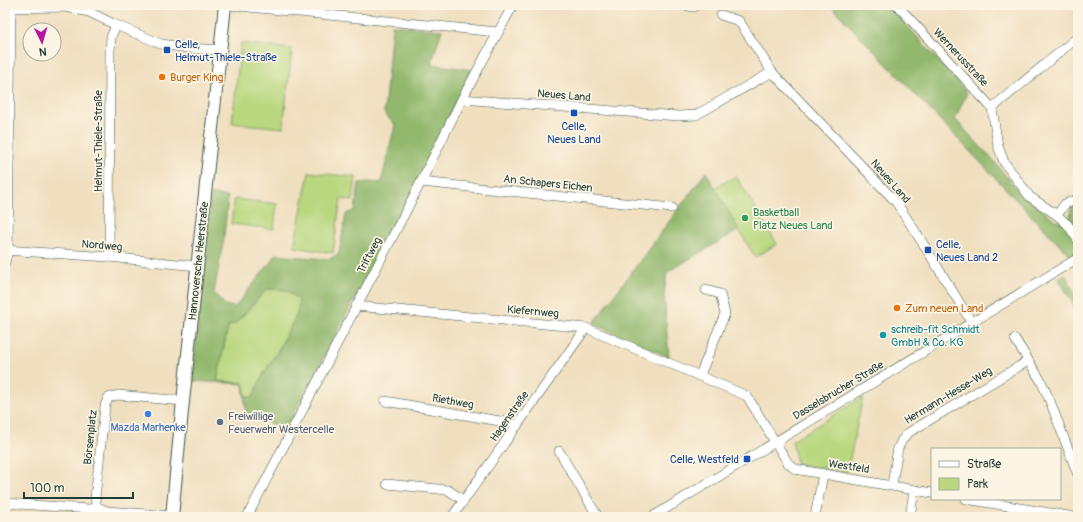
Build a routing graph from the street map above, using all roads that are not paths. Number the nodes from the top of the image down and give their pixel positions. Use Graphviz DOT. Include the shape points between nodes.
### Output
graph roads {
  1 [pos="225,5"];
  2 [pos="230,5"];
  3 [pos="513,5"];
  4 [pos="683,5"];
  5 [pos="897,5"];
  6 [pos="694,7"];
  7 [pos="8,9"];
  8 [pos="721,15"];
  9 [pos="116,25"];
  10 [pos="497,32"];
  11 [pos="1078,37"];
  12 [pos="220,50"];
  13 [pos="772,72"];
  14 [pos="462,99"];
  15 [pos="992,108"];
  16 [pos="421,182"];
  17 [pos="1078,199"];
  18 [pos="672,208"];
  19 [pos="1057,216"];
  20 [pos="1078,240"];
  21 [pos="6,250"];
  22 [pos="109,257"];
  23 [pos="1078,258"];
  24 [pos="5,263"];
  25 [pos="197,266"];
  26 [pos="706,290"];
  27 [pos="356,306"];
  28 [pos="972,323"];
  29 [pos="586,328"];
  30 [pos="1014,339"];
  31 [pos="1028,361"];
  32 [pos="700,375"];
  33 [pos="183,401"];
  34 [pos="385,401"];
  35 [pos="517,426"];
  36 [pos="775,442"];
  37 [pos="559,451"];
  38 [pos="823,474"];
  39 [pos="1078,475"];
  40 [pos="387,484"];
  41 [pos="892,486"];
  42 [pos="914,490"];
  43 [pos="931,493"];
  44 [pos="463,500"];
  45 [pos="970,500"];
  46 [pos="5,503"];
  47 [pos="97,506"];
  48 [pos="1017,512"];
  49 [pos="172,517"];
  50 [pos="247,517"];
  51 [pos="452,517"];
  52 [pos="598,517"];
  53 [pos="652,517"];
  54 [pos="815,517"];
  55 [pos="910,517"];
  56 [pos="1074,517"];
  1 -- 12 [label="main road, Hannoversche Heerstraße"];
  2 -- 10 [label="street"];
  3 -- 10 [label="street, Triftweg"];
  4 -- 6 [label="street"];
  5 -- 15 [label="street, Wernerusstraße"];
  7 -- 9 [label="street" via="65,7 89,12"];
  7 -- 21 [label="street"];
  8 -- 13 [label="street, Neues Land" via="739,20"];
  9 -- 12 [label="street" via="161,44"];
  9 -- 22 [label="street, Helmut-Thiele-Straße" via="111,37 110,51"];
  10 -- 14 [label="street, Triftweg"];
  11 -- 15 [label="street"];
  12 -- 25 [label="main road, Hannoversche Heerstraße"];
  13 -- 14 [label="street, Neues Land" via="696,116"];
  13 -- 28 [label="street, Neues Land" via="896,202"];
  14 -- 16 [label="street, Triftweg"];
  15 -- 19 [label="street" via="998,146 1004,162 1030,197"];
  16 -- 18 [label="street, An Schapers Eichen"];
  16 -- 27 [label="street, Triftweg"];
  17 -- 19 [label="street" via="1065,204"];
  19 -- 20 [label="street" via="1068,225"];
  21 -- 22 [label="street, Nordweg"];
  21 -- 24 [label="street"];
  22 -- 25 [label="street, Nordweg"];
  23 -- 28 [label="street, Dasselsbrucher Straße"];
  25 -- 33 [label="main road, Hannoversche Heerstraße"];
  26 -- 32 [label="street" via="720,294 725,314"];
  27 -- 29 [label="street, Kiefernweg"];
  27 -- 50 [label="street, Triftweg"];
  28 -- 36 [label="street, Dasselsbrucher Straße"];
  29 -- 32 [label="street, Kiefernweg"];
  29 -- 35 [label="street, Hagenstraße"];
  30 -- 31 [label="street"];
  31 -- 39 [label="street" via="1050,401"];
  31 -- 41 [label="street, Hermann-Hesse-Weg" via="908,433 898,448"];
  32 -- 36 [label="street, Kiefernweg" via="747,396"];
  33 -- 47 [label="street, Börsenplatz" via="118,395 108,398 95,498"];
  33 -- 49 [label="main road, Hannoversche Heerstraße"];
  34 -- 35 [label="street, Riethweg"];
  35 -- 44 [label="street, Hagenstraße"];
  36 -- 38 [label="street, Westfeld" via="788,463 795,469"];
  36 -- 53 [label="street, Dasselsbrucher Straße"];
  37 -- 52 [label="street"];
  38 -- 41 [label="street, Westfeld"];
  38 -- 54 [label="street"];
  40 -- 44 [label="street" via="448,490"];
  41 -- 42 [label="street, Westfeld"];
  42 -- 43 [label="street, Westfeld"];
  42 -- 55 [label="street"];
  44 -- 51 [label="street, Hagenstraße"];
  45 -- 48 [label="street"];
  46 -- 47 [label="street" via="89,509"];
  47 -- 49 [label="street" via="107,511"];
  48 -- 56 [label="street"];
}
